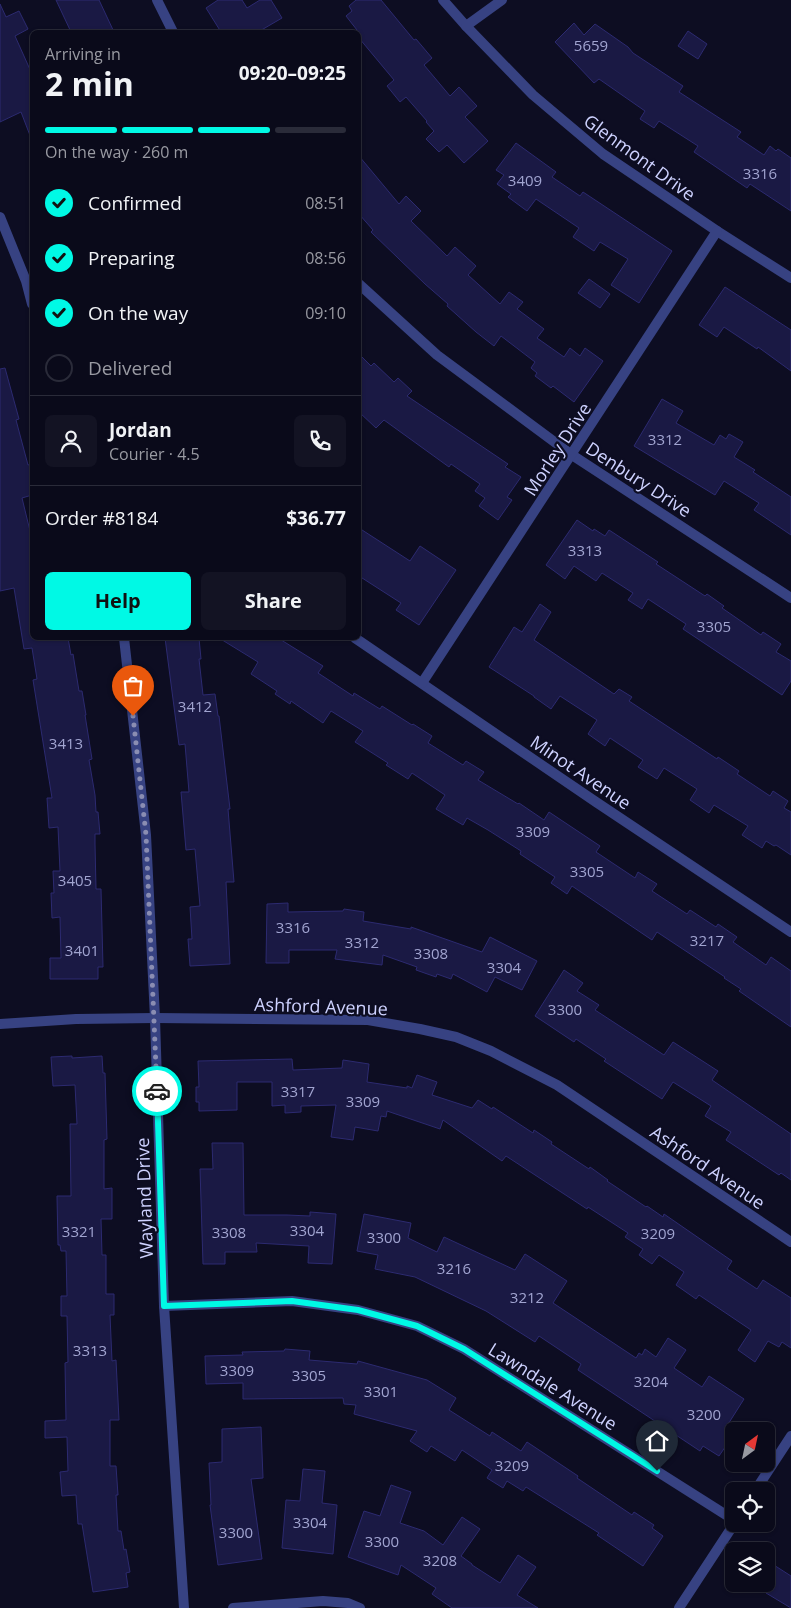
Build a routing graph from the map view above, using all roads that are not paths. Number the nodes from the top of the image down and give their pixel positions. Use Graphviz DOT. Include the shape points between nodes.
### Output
graph roads {
  1 [pos="157,0"];
  2 [pos="443,0"];
  3 [pos="502,0"];
  4 [pos="466,26"];
  5 [pos="172,30"];
  6 [pos="0,217"];
  7 [pos="717,231"];
  8 [pos="791,278"];
  9 [pos="361,286"];
  10 [pos="30,296"];
  11 [pos="572,455"];
  12 [pos="791,598"];
  13 [pos="124,640"];
  14 [pos="358,640"];
  15 [pos="422,684"];
  16 [pos="791,932"];
  17 [pos="155,1018"];
  18 [pos="0,1024"];
  19 [pos="791,1242"];
  20 [pos="164,1306"];
  21 [pos="791,1436"];
  22 [pos="761,1482"];
  23 [pos="725,1514"];
  24 [pos="729,1532"];
  25 [pos="184,1608"];
  26 [pos="233,1608"];
  27 [pos="360,1608"];
  28 [pos="679,1608"];
  1 -- 5 [label="street"];
  2 -- 4 [label="street, Glenmont Drive"];
  3 -- 4 [label="street"];
  4 -- 7 [label="street, Glenmont Drive" via="533,95 603,154"];
  6 -- 10 [label="street"];
  7 -- 8 [label="street, Glenmont Drive"];
  7 -- 11 [label="street, Morley Drive"];
  9 -- 11 [label="street, Denbury Drive" via="436,355"];
  11 -- 12 [label="street, Denbury Drive"];
  11 -- 15 [label="street, Morley Drive"];
  13 -- 17 [label="street, Wayland Drive" via="146,835"];
  14 -- 15 [label="street, Minot Avenue"];
  15 -- 16 [label="street, Minot Avenue"];
  17 -- 18 [label="street, Ashford Avenue"];
  17 -- 19 [label="street, Ashford Avenue" via="368,1020 456,1037 557,1085"];
  17 -- 20 [label="street, Wayland Drive"];
  20 -- 23 [label="street, Lawndale Avenue" via="292,1301 358,1310 417,1326 464,1349"];
  20 -- 25 [label="street, Wayland Drive"];
  21 -- 22 [label="street"];
  24 -- 28 [label="street"];
  26 -- 27 [label="street" via="323,1601 348,1603"];
}
